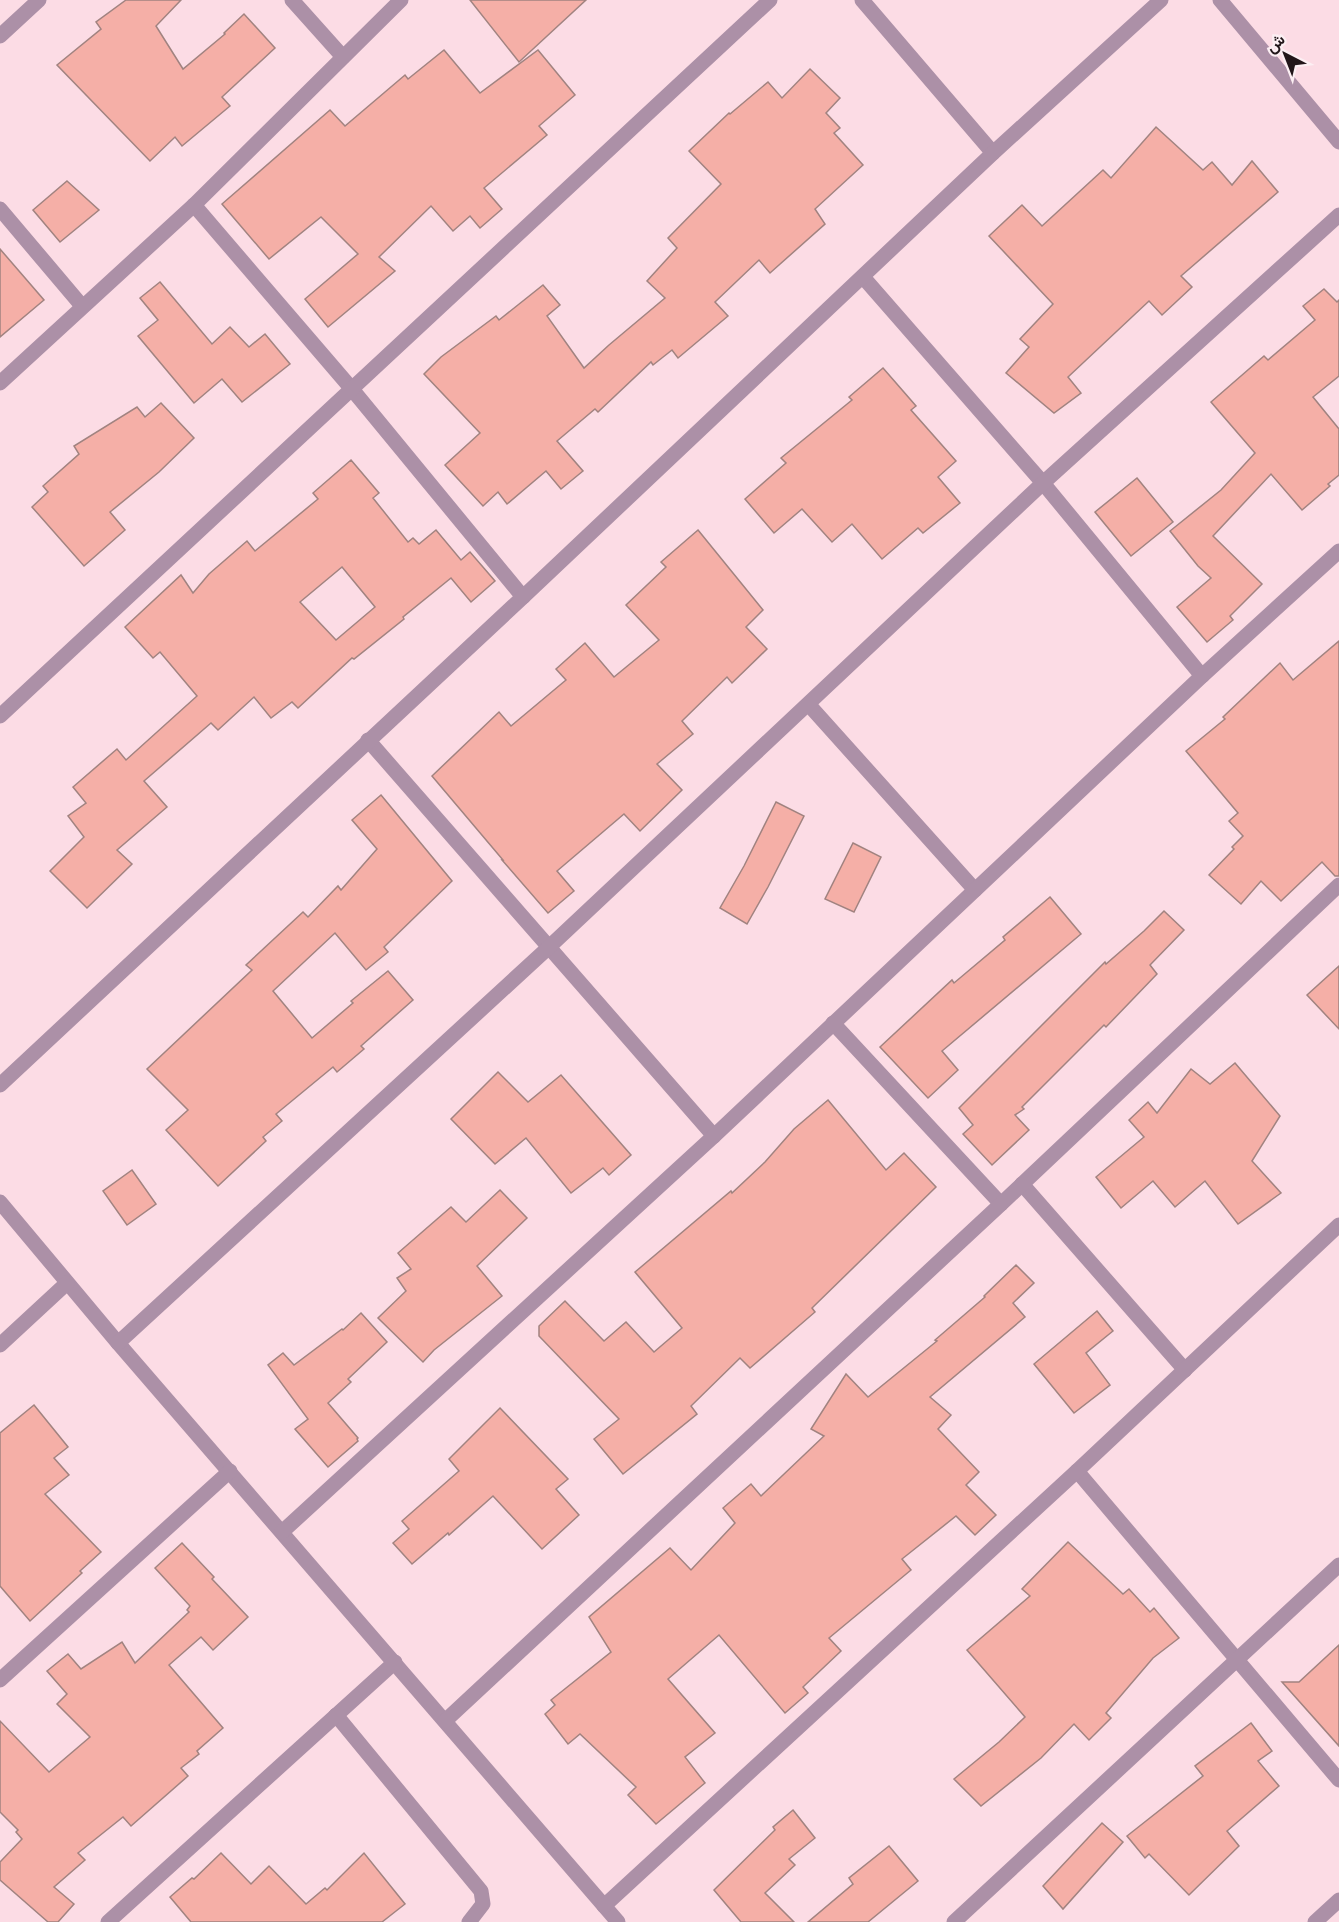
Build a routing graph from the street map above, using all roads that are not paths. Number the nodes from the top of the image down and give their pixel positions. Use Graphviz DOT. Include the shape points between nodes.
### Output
graph roads {
  1 [pos="39,0"];
  2 [pos="292,0"];
  3 [pos="401,0"];
  4 [pos="770,0"];
  5 [pos="862,0"];
  6 [pos="1161,0"];
  7 [pos="1220,0"];
  8 [pos="0,36"];
  9 [pos="343,57"];
  10 [pos="1339,142"];
  11 [pos="993,153"];
  12 [pos="194,205"];
  13 [pos="0,209"];
  14 [pos="1339,215"];
  15 [pos="863,277"];
  16 [pos="82,306"];
  17 [pos="0,383"];
  18 [pos="351,388"];
  19 [pos="1043,483"];
  20 [pos="1336,561"];
  21 [pos="523,597"];
  22 [pos="1202,676"];
  23 [pos="808,705"];
  24 [pos="0,716"];
  25 [pos="368,740"];
  26 [pos="1339,885"];
  27 [pos="975,890"];
  28 [pos="548,948"];
  29 [pos="833,1023"];
  30 [pos="0,1085"];
  31 [pos="714,1136"];
  32 [pos="1022,1184"];
  33 [pos="0,1202"];
  34 [pos="1001,1204"];
  35 [pos="1339,1225"];
  36 [pos="67,1283"];
  37 [pos="118,1343"];
  38 [pos="0,1345"];
  39 [pos="1185,1370"];
  40 [pos="230,1471"];
  41 [pos="1077,1472"];
  42 [pos="282,1532"];
  43 [pos="1339,1565"];
  44 [pos="1236,1660"];
  45 [pos="395,1662"];
  46 [pos="0,1680"];
  47 [pos="336,1715"];
  48 [pos="445,1721"];
  49 [pos="1339,1780"];
  50 [pos="1339,1900"];
  51 [pos="604,1906"];
  52 [pos="108,1922"];
  53 [pos="469,1922"];
  54 [pos="618,1922"];
  55 [pos="954,1922"];
  56 [pos="1315,1922"];
  1 -- 8 [label="street"];
  2 -- 9 [label="street"];
  3 -- 9 [label="street"];
  4 -- 18 [label="street"];
  5 -- 11 [label="street"];
  6 -- 11 [label="street"];
  7 -- 10 [label="street"];
  9 -- 12 [label="street"];
  11 -- 15 [label="street"];
  12 -- 16 [label="street"];
  12 -- 18 [label="street"];
  13 -- 16 [label="street"];
  14 -- 19 [label="street"];
  15 -- 19 [label="street"];
  15 -- 21 [label="street"];
  16 -- 17 [label="street"];
  18 -- 21 [label="street"];
  18 -- 24 [label="street"];
  19 -- 22 [label="street"];
  19 -- 23 [label="street"];
  20 -- 22 [label="street"];
  21 -- 25 [label="street"];
  22 -- 27 [label="street"];
  23 -- 27 [label="street"];
  23 -- 28 [label="street"];
  25 -- 28 [label="street"];
  25 -- 30 [label="street"];
  26 -- 32 [label="street"];
  27 -- 29 [label="street"];
  28 -- 31 [label="street"];
  28 -- 37 [label="street"];
  29 -- 31 [label="street"];
  29 -- 34 [label="street"];
  31 -- 42 [label="street"];
  32 -- 34 [label="street"];
  32 -- 39 [label="street"];
  33 -- 36 [label="street"];
  34 -- 48 [label="street"];
  35 -- 39 [label="street"];
  36 -- 37 [label="street"];
  36 -- 38 [label="street"];
  37 -- 40 [label="street"];
  39 -- 41 [label="street"];
  40 -- 42 [label="street"];
  40 -- 46 [label="street"];
  41 -- 44 [label="street"];
  41 -- 51 [label="street"];
  42 -- 45 [label="street"];
  43 -- 44 [label="street"];
  44 -- 49 [label="street"];
  44 -- 55 [label="street"];
  45 -- 47 [label="street"];
  45 -- 48 [label="street"];
  47 -- 52 [label="street"];
  47 -- 53 [label="street" via="480,1891 483,1904"];
  48 -- 51 [label="street"];
  50 -- 56 [label="street"];
  51 -- 54 [label="street"];
}
